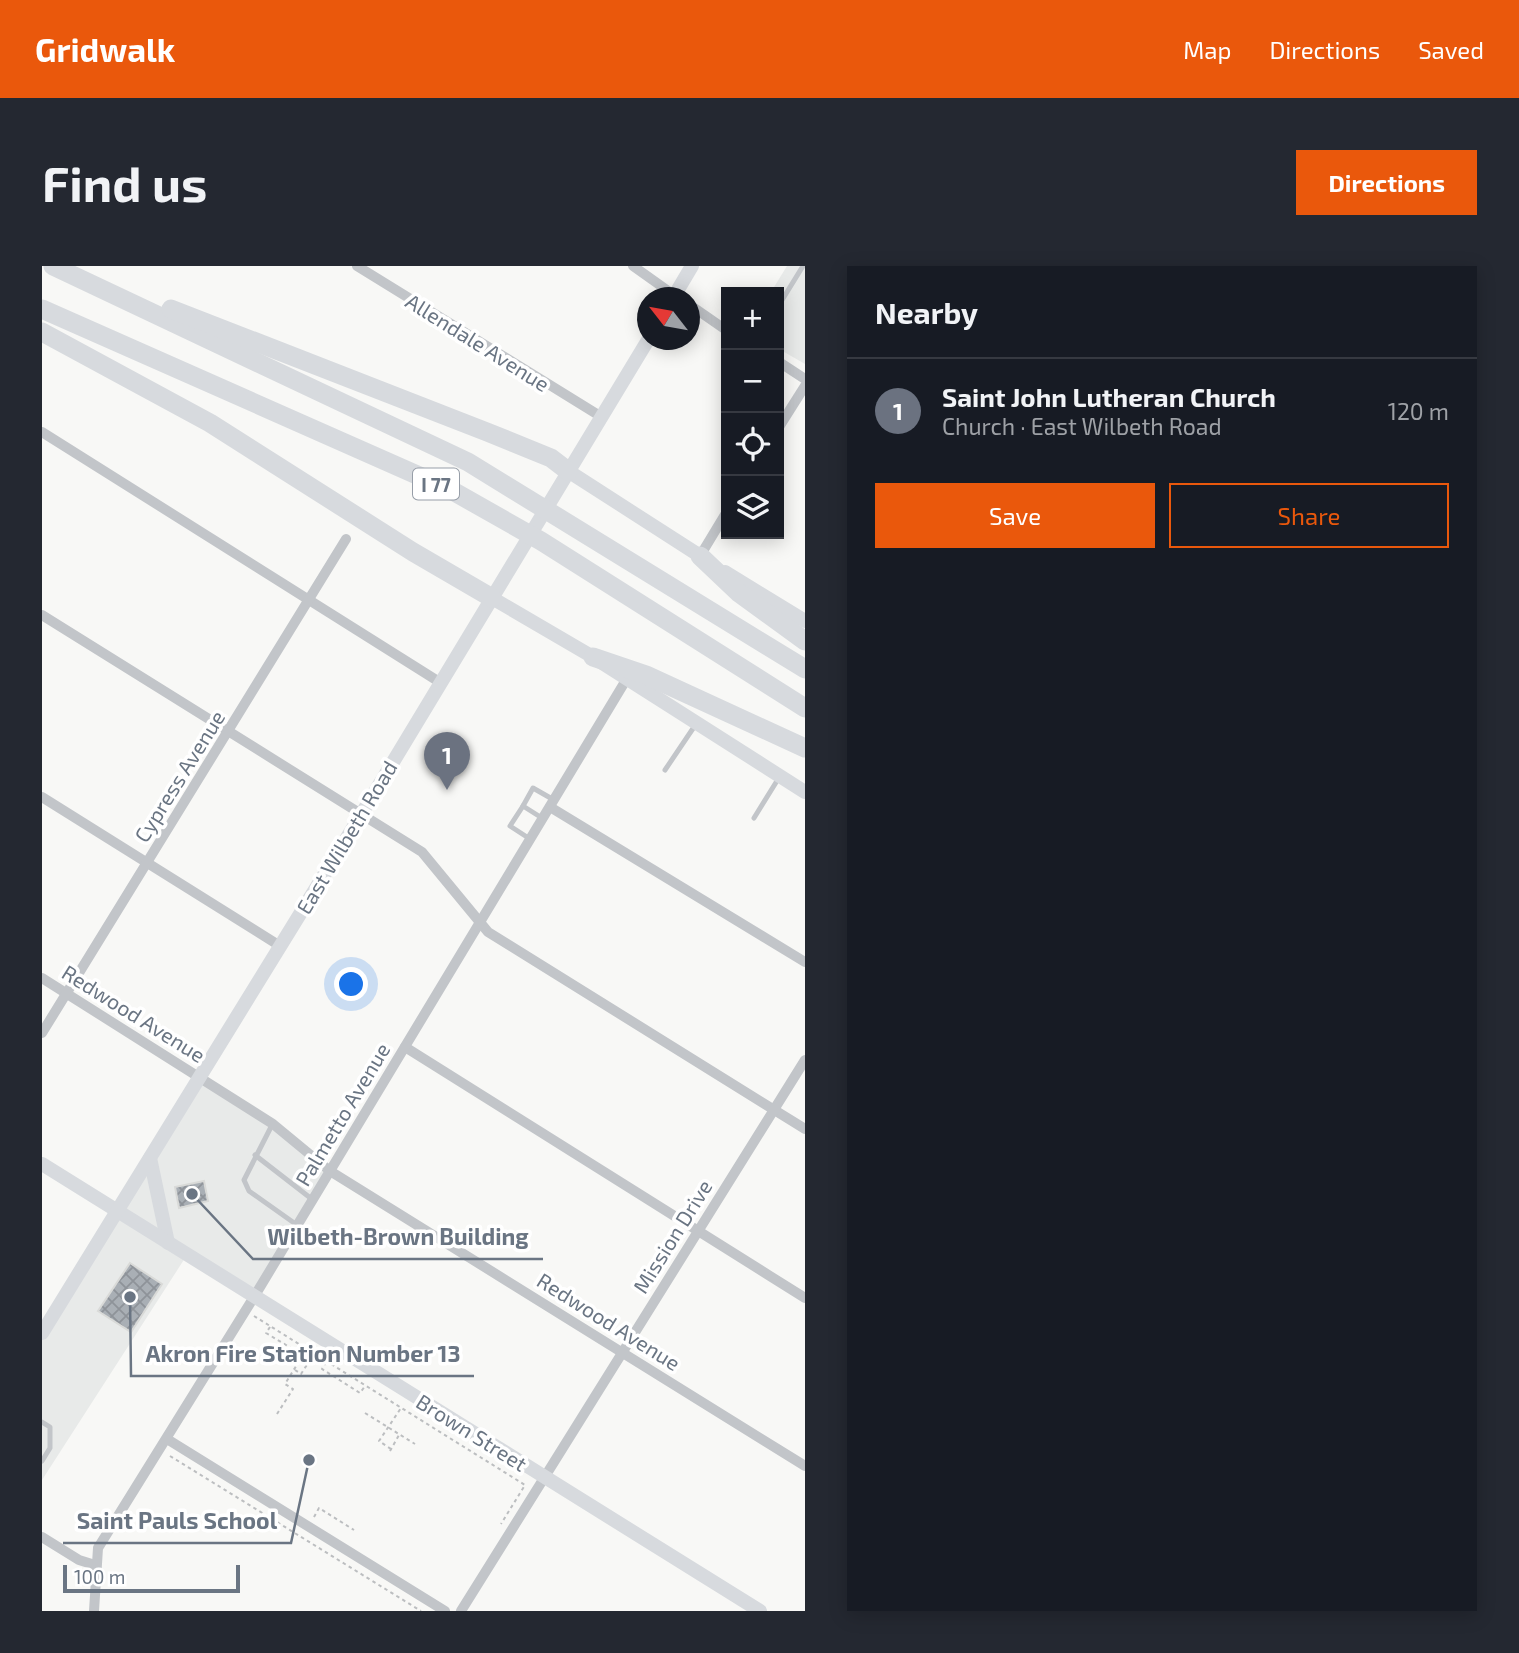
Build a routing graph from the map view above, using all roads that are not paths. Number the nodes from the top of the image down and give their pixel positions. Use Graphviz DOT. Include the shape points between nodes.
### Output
graph roads {
  1 [pos="52,266"];
  2 [pos="356,266"];
  3 [pos="634,266"];
  4 [pos="692,266"];
  5 [pos="803,266"];
  6 [pos="76,277"];
  7 [pos="662,287"];
  8 [pos="680,287"];
  9 [pos="784,297"];
  10 [pos="42,309"];
  11 [pos="700,312"];
  12 [pos="721,327"];
  13 [pos="42,332"];
  14 [pos="642,350"];
  15 [pos="784,365"];
  16 [pos="805,379"];
  17 [pos="805,386"];
  18 [pos="600,416"];
  19 [pos="784,420"];
  20 [pos="42,432"];
  21 [pos="568,471"];
  22 [pos="721,521"];
  23 [pos="346,539"];
  24 [pos="700,556"];
  25 [pos="492,598"];
  26 [pos="308,601"];
  27 [pos="42,615"];
  28 [pos="805,621"];
  29 [pos="805,641"];
  30 [pos="593,657"];
  31 [pos="805,670"];
  32 [pos="626,680"];
  33 [pos="441,683"];
  34 [pos="805,708"];
  35 [pos="696,724"];
  36 [pos="229,732"];
  37 [pos="805,748"];
  38 [pos="665,770"];
  39 [pos="780,776"];
  40 [pos="805,792"];
  41 [pos="42,797"];
  42 [pos="552,803"];
  43 [pos="523,806"];
  44 [pos="361,815"];
  45 [pos="543,818"];
  46 [pos="754,818"];
  47 [pos="530,839"];
  48 [pos="147,863"];
  49 [pos="479,922"];
  50 [pos="280,946"];
  51 [pos="805,962"];
  52 [pos="42,978"];
  53 [pos="66,993"];
  54 [pos="42,1033"];
  55 [pos="405,1047"];
  56 [pos="805,1060"];
  57 [pos="200,1077"];
  58 [pos="773,1111"];
  59 [pos="273,1124"];
  60 [pos="805,1129"];
  61 [pos="255,1155"];
  62 [pos="150,1157"];
  63 [pos="42,1164"];
  64 [pos="330,1171"];
  65 [pos="313,1200"];
  66 [pos="117,1210"];
  67 [pos="298,1225"];
  68 [pos="698,1231"];
  69 [pos="168,1243"];
  70 [pos="254,1297"];
  71 [pos="805,1298"];
  72 [pos="42,1333"];
  73 [pos="622,1353"];
  74 [pos="42,1422"];
  75 [pos="167,1439"];
  76 [pos="42,1461"];
  77 [pos="805,1466"];
  78 [pos="544,1477"];
  79 [pos="42,1538"];
  80 [pos="95,1565"];
  81 [pos="94,1611"];
  82 [pos="445,1611"];
  83 [pos="461,1611"];
  84 [pos="760,1611"];
  1 -- 6 [label="highway, I 77"];
  2 -- 18 [label="street, Allendale Avenue"];
  3 -- 7 [label="street"];
  4 -- 8 [label="main road"];
  5 -- 9 [label="lane"];
  6 -- 21 [label="highway" via="99,279 551,458"];
  6 -- 31 [label="highway, I 77" via="468,462"];
  10 -- 34 [label="highway, I 77" via="451,490 541,541"];
  11 -- 12 [label="street"];
  13 -- 25 [label="highway" via="210,423"];
  14 -- 18 [label="main road, East Wilbeth Road"];
  15 -- 16 [label="street"];
  17 -- 19 [label="street"];
  18 -- 21 [label="main road, East Wilbeth Road"];
  20 -- 26 [label="street"];
  21 -- 24 [label="main road"];
  21 -- 25 [label="main road, East Wilbeth Road"];
  22 -- 24 [label="street"];
  23 -- 26 [label="street, Cypress Avenue"];
  24 -- 28 [label="main road"];
  24 -- 29 [label="highway" via="739,593"];
  25 -- 30 [label="main road"];
  25 -- 33 [label="main road, East Wilbeth Road"];
  26 -- 33 [label="street"];
  26 -- 36 [label="street, Cypress Avenue"];
  27 -- 36 [label="street"];
  30 -- 32 [label="main road"];
  30 -- 37 [label="highway" via="646,675"];
  32 -- 35 [label="main road"];
  32 -- 42 [label="street, Palmetto Avenue"];
  33 -- 44 [label="main road, East Wilbeth Road"];
  35 -- 38 [label="lane"];
  35 -- 39 [label="main road"];
  36 -- 44 [label="street"];
  36 -- 48 [label="street, Cypress Avenue"];
  39 -- 40 [label="main road"];
  39 -- 46 [label="lane"];
  41 -- 48 [label="street"];
  42 -- 43 [label="lane" via="533,788"];
  42 -- 45 [label="street, Palmetto Avenue"];
  42 -- 51 [label="street"];
  43 -- 45 [label="lane"];
  43 -- 47 [label="lane" via="510,826"];
  44 -- 49 [label="street" via="422,852"];
  44 -- 50 [label="main road, East Wilbeth Road"];
  45 -- 47 [label="street, Palmetto Avenue"];
  47 -- 49 [label="street, Palmetto Avenue"];
  48 -- 50 [label="street"];
  48 -- 53 [label="street, Cypress Avenue"];
  49 -- 55 [label="street, Palmetto Avenue"];
  49 -- 58 [label="street" via="514,949"];
  50 -- 57 [label="main road, East Wilbeth Road"];
  52 -- 53 [label="street, Redwood Avenue"];
  53 -- 54 [label="street, Cypress Avenue"];
  53 -- 57 [label="street, Redwood Avenue"];
  55 -- 64 [label="street, Palmetto Avenue"];
  55 -- 68 [label="street"];
  56 -- 58 [label="street, Mission Drive"];
  57 -- 59 [label="street, Redwood Avenue"];
  57 -- 62 [label="main road, East Wilbeth Road"];
  58 -- 60 [label="street"];
  58 -- 68 [label="street, Mission Drive"];
  59 -- 61 [label="lane"];
  59 -- 64 [label="street, Redwood Avenue"];
  61 -- 65 [label="lane"];
  61 -- 67 [label="lane" via="244,1180 249,1191"];
  62 -- 66 [label="main road, East Wilbeth Road"];
  62 -- 69 [label="main road"];
  63 -- 66 [label="main road, Brown Street"];
  64 -- 65 [label="street, Palmetto Avenue"];
  64 -- 73 [label="street, Redwood Avenue"];
  65 -- 67 [label="street, Palmetto Avenue"];
  66 -- 69 [label="main road, Brown Street"];
  66 -- 72 [label="main road, East Wilbeth Road"];
  67 -- 70 [label="street, Palmetto Avenue"];
  68 -- 71 [label="street"];
  68 -- 73 [label="street, Mission Drive"];
  69 -- 70 [label="main road, Brown Street"];
  70 -- 75 [label="street, Palmetto Avenue"];
  70 -- 78 [label="main road, Brown Street"];
  73 -- 77 [label="street, Redwood Avenue"];
  73 -- 78 [label="street, Mission Drive"];
  74 -- 76 [label="lane" via="50,1427 50,1448"];
  75 -- 80 [label="street, Palmetto Avenue" via="98,1548"];
  75 -- 82 [label="street"];
  78 -- 83 [label="street, Mission Drive"];
  78 -- 84 [label="main road, Brown Street"];
  79 -- 80 [label="street"];
  80 -- 81 [label="street, Palmetto Avenue"];
}
